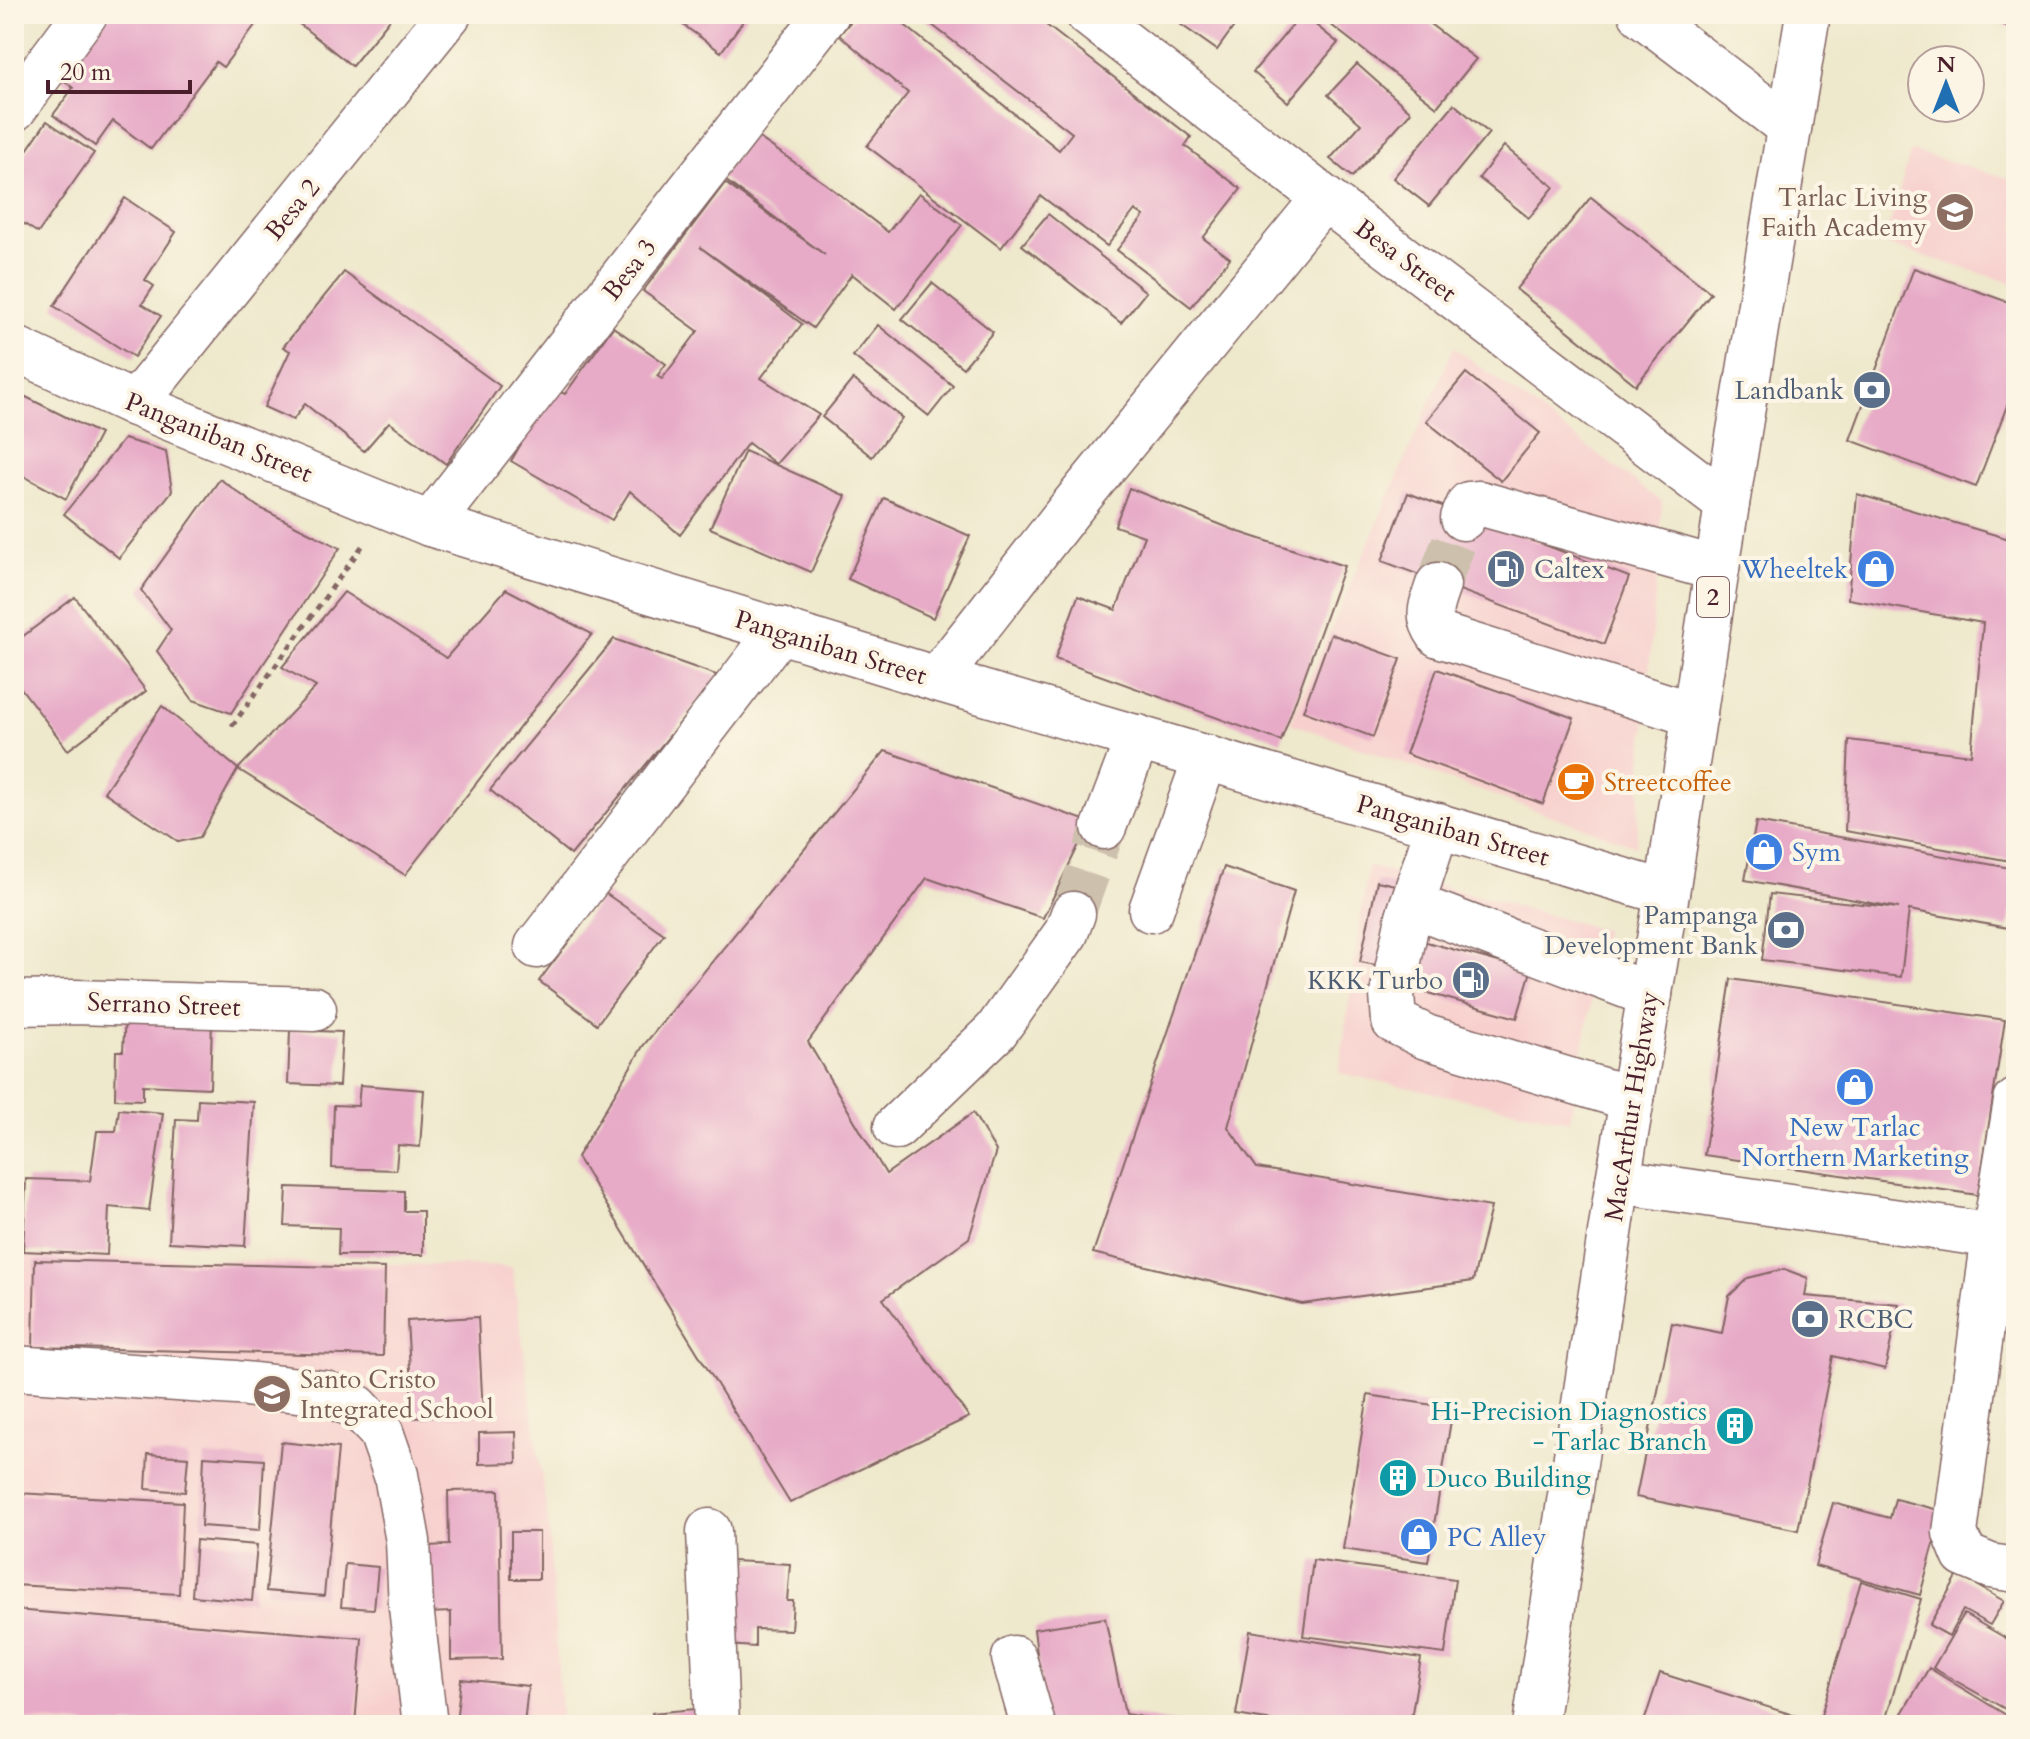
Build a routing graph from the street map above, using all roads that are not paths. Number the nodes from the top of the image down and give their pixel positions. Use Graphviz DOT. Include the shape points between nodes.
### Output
graph roads {
  1 [pos="85,14"];
  2 [pos="449,14"];
  3 [pos="827,14"];
  4 [pos="1088,14"];
  5 [pos="1641,14"];
  6 [pos="1808,14"];
  7 [pos="14,109"];
  8 [pos="1789,127"];
  9 [pos="1324,198"];
  10 [pos="14,348"];
  11 [pos="135,404"];
  12 [pos="1727,504"];
  13 [pos="1463,518"];
  14 [pos="430,524"];
  15 [pos="1717,569"];
  16 [pos="1438,585"];
  17 [pos="780,630"];
  18 [pos="937,679"];
  19 [pos="1695,715"];
  20 [pos="1138,737"];
  21 [pos="1206,757"];
  22 [pos="1438,825"];
  23 [pos="1104,827"];
  24 [pos="1667,893"];
  25 [pos="1151,910"];
  26 [pos="1073,914"];
  27 [pos="1408,917"];
  28 [pos="537,946"];
  29 [pos="1650,995"];
  30 [pos="14,1003"];
  31 [pos="314,1009"];
  32 [pos="1632,1099"];
  33 [pos="2016,1101"];
  34 [pos="896,1127"];
  35 [pos="1618,1181"];
  36 [pos="2005,1237"];
  37 [pos="14,1368"];
  38 [pos="709,1531"];
  39 [pos="2016,1570"];
  40 [pos="1014,1658"];
  41 [pos="425,1725"];
  42 [pos="717,1725"];
  43 [pos="1033,1725"];
  44 [pos="1535,1725"];
  1 -- 7 [label="main road"];
  2 -- 11 [label="main road, Besa 2"];
  3 -- 14 [label="main road, Besa 3"];
  4 -- 9 [label="main road, Besa Street"];
  5 -- 8 [label="main road"];
  6 -- 8 [label="main road, MacArthur Highway / 2"];
  8 -- 12 [label="main road, MacArthur Highway / 2"];
  9 -- 12 [label="main road, Besa Street"];
  9 -- 18 [label="main road"];
  10 -- 11 [label="main road, Panganiban Street"];
  11 -- 14 [label="main road, Panganiban Street"];
  12 -- 15 [label="main road, MacArthur Highway / 2"];
  13 -- 15 [label="main road" via="1469,504 1479,503"];
  14 -- 17 [label="main road, Panganiban Street"];
  15 -- 19 [label="main road, MacArthur Highway / 2"];
  16 -- 19 [label="main road" via="1430,611 1439,635"];
  17 -- 18 [label="main road, Panganiban Street"];
  17 -- 28 [label="main road"];
  18 -- 20 [label="main road, Panganiban Street"];
  19 -- 24 [label="main road, MacArthur Highway / 2"];
  20 -- 21 [label="main road, Panganiban Street"];
  20 -- 23 [label="main road"];
  21 -- 22 [label="main road, Panganiban Street"];
  21 -- 25 [label="main road"];
  22 -- 24 [label="main road, Panganiban Street"];
  22 -- 27 [label="main road"];
  24 -- 29 [label="main road, MacArthur Highway / 2"];
  26 -- 34 [label="main road" via="1066,933 996,1031"];
  27 -- 29 [label="main road" via="1418,910 1432,912"];
  27 -- 32 [label="main road" via="1392,995 1394,1021 1436,1040"];
  29 -- 32 [label="main road, MacArthur Highway / 2"];
  30 -- 31 [label="main road, Serrano Street"];
  32 -- 35 [label="main road, MacArthur Highway / 2"];
  33 -- 36 [label="main road"];
  35 -- 36 [label="main road"];
  35 -- 44 [label="main road, MacArthur Highway / 2"];
  36 -- 39 [label="main road" via="1955,1533 1964,1555"];
  37 -- 41 [label="main road" via="325,1393 357,1407 381,1432 396,1475 408,1541"];
  38 -- 42 [label="main road"];
  40 -- 43 [label="main road"];
}
